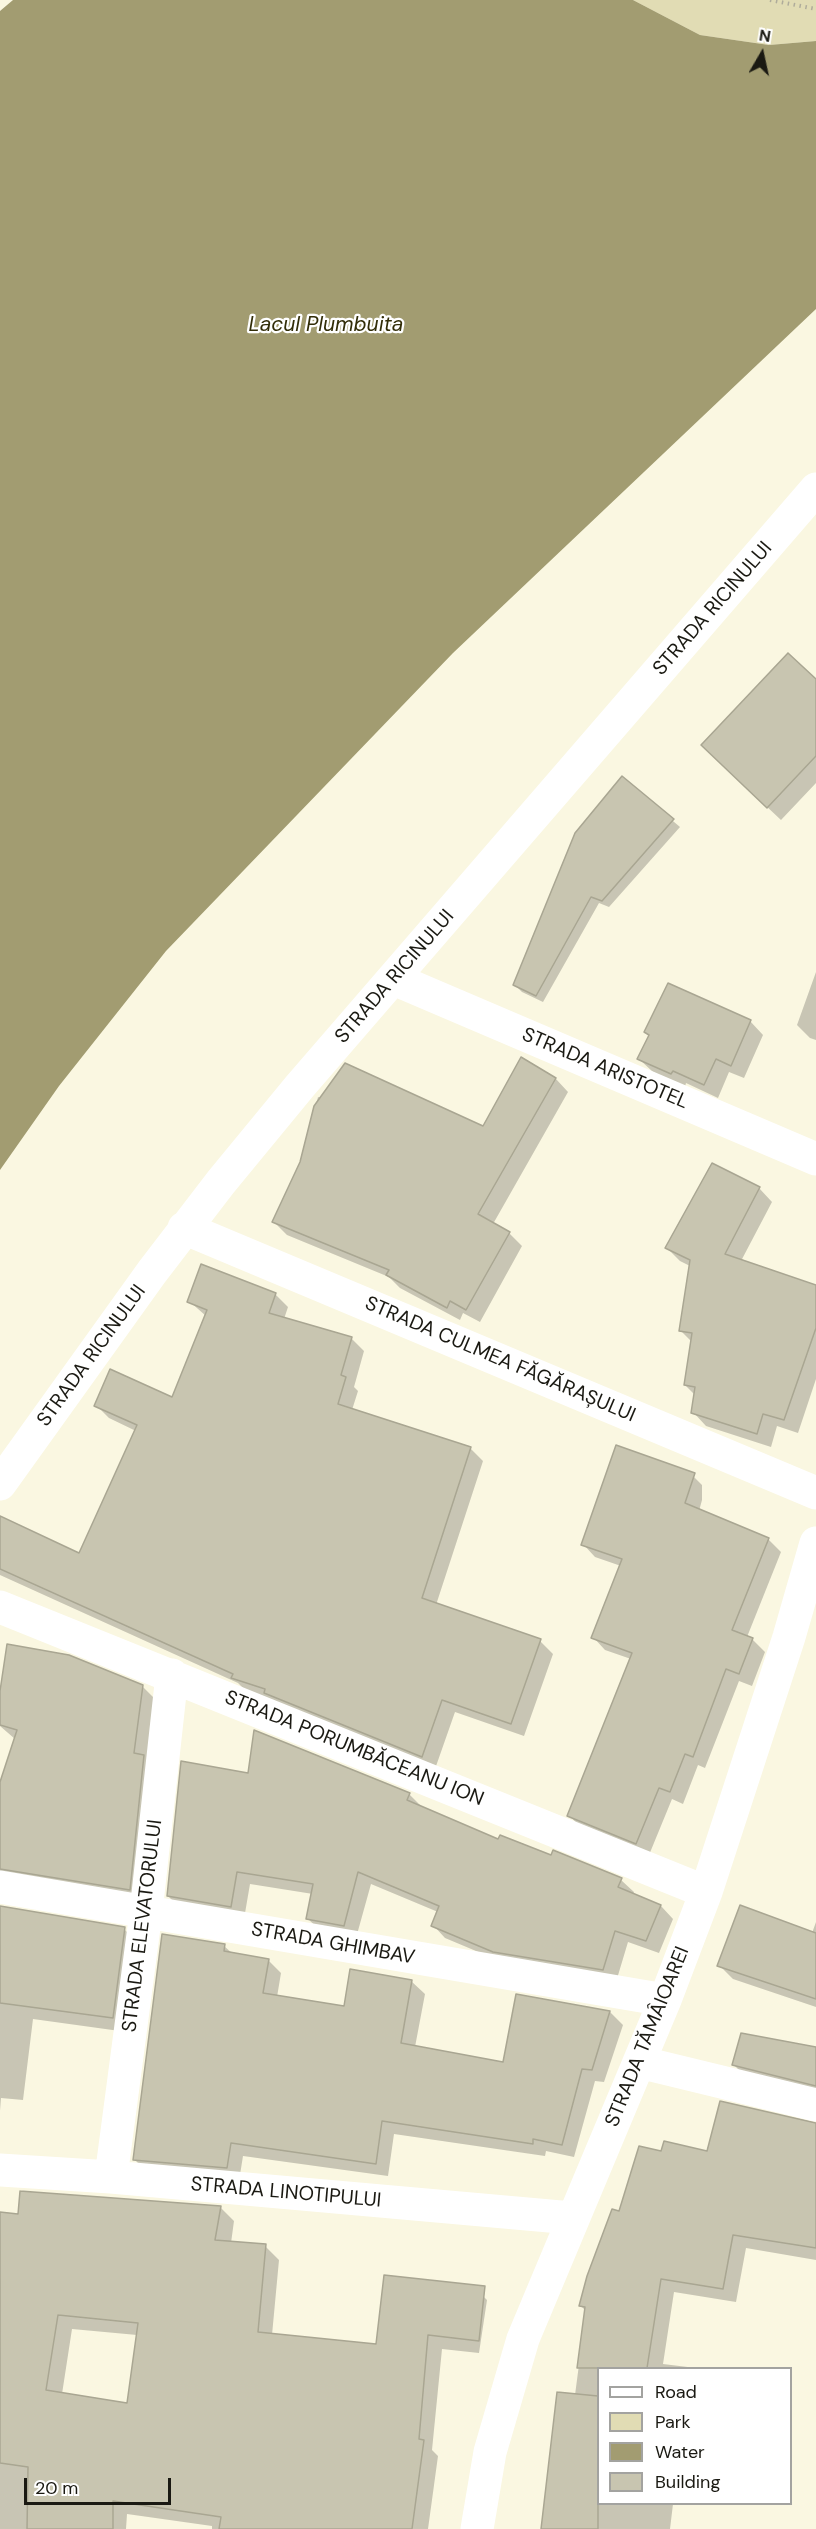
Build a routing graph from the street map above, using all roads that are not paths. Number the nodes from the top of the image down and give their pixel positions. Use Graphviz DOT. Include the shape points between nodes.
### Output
graph roads {
  1 [pos="816,489"];
  2 [pos="394,979"];
  3 [pos="816,1159"];
  4 [pos="184,1228"];
  5 [pos="0,1484"];
  6 [pos="816,1493"];
  7 [pos="816,1543"];
  8 [pos="0,1607"];
  9 [pos="172,1675"];
  10 [pos="0,1887"];
  11 [pos="706,1892"];
  12 [pos="146,1912"];
  13 [pos="665,2000"];
  14 [pos="639,2062"];
  15 [pos="816,2105"];
  16 [pos="0,2170"];
  17 [pos="111,2177"];
  18 [pos="572,2218"];
  19 [pos="477,2529"];
  1 -- 2 [label="street, STRADA RICINULUI"];
  2 -- 3 [label="street, STRADA ARISTOTEL"];
  2 -- 4 [label="street, STRADA RICINULUI"];
  4 -- 5 [label="street, STRADA RICINULUI"];
  4 -- 6 [label="street, STRADA CULMEA FĂGĂRAȘULUI"];
  7 -- 11 [label="street, STRADA TĂMÂIOAREI"];
  8 -- 9 [label="street, STRADA PORUMBĂCEANU ION"];
  9 -- 11 [label="street, STRADA PORUMBĂCEANU ION"];
  9 -- 12 [label="street, STRADA ELEVATORULUI"];
  10 -- 12 [label="street, STRADA GHIMBAV"];
  11 -- 13 [label="street, STRADA TĂMÂIOAREI"];
  12 -- 13 [label="street, STRADA GHIMBAV"];
  12 -- 17 [label="street, STRADA ELEVATORULUI"];
  13 -- 14 [label="street, STRADA TĂMÂIOAREI"];
  14 -- 15 [label="street"];
  14 -- 18 [label="street, STRADA TĂMÂIOAREI"];
  16 -- 17 [label="street, STRADA LINOTIPULUI"];
  17 -- 18 [label="street, STRADA LINOTIPULUI"];
  18 -- 19 [label="street, STRADA TĂMÂIOAREI" via="523,2339 490,2452"];
}
